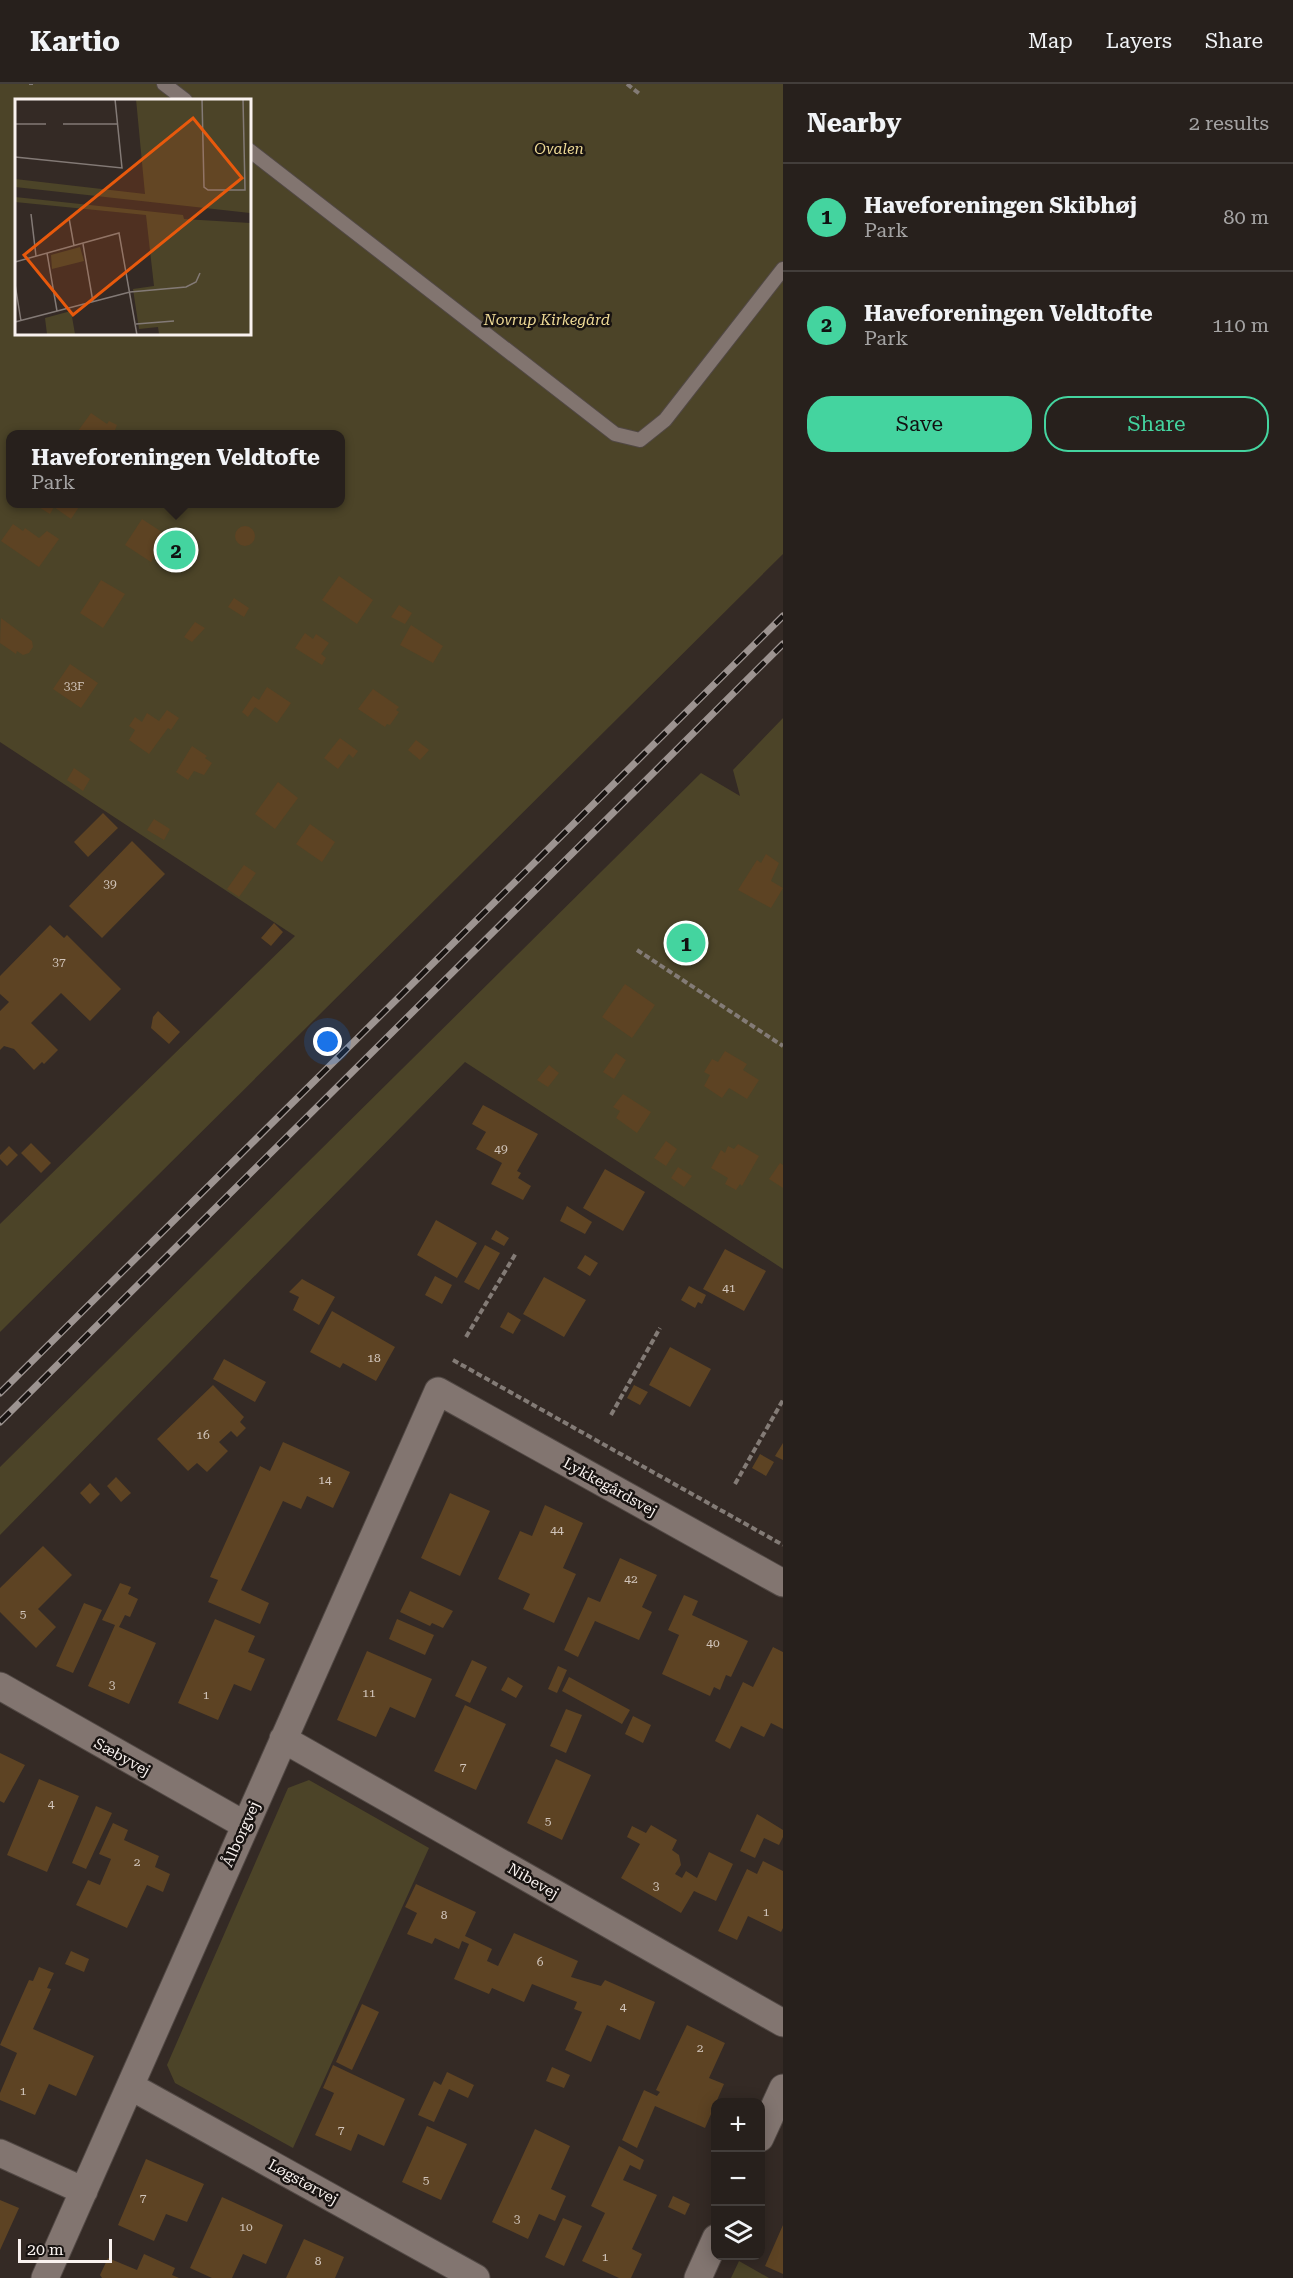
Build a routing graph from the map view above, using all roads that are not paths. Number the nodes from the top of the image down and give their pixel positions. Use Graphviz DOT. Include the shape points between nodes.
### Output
graph roads {
  1 [pos="164,84"];
  2 [pos="184,99"];
  3 [pos="250,151"];
  4 [pos="783,269"];
  5 [pos="438,1391"];
  6 [pos="783,1582"];
  7 [pos="0,1686"];
  8 [pos="284,1739"];
  9 [pos="245,1825"];
  10 [pos="783,2023"];
  11 [pos="130,2086"];
  12 [pos="783,2088"];
  13 [pos="765,2127"];
  14 [pos="0,2153"];
  15 [pos="84,2191"];
  16 [pos="711,2249"];
  17 [pos="45,2278"];
  18 [pos="476,2278"];
  19 [pos="698,2278"];
  1 -- 2 [label="lane"];
  3 -- 4 [label="lane" via="615,434 640,440 665,420"];
  5 -- 6 [label="street, Lykkegårdsvej"];
  5 -- 8 [label="street, Ålborgvej"];
  7 -- 9 [label="street, Sæbyvej"];
  8 -- 9 [label="street, Ålborgvej"];
  8 -- 10 [label="street, Nibevej"];
  9 -- 11 [label="street, Ålborgvej"];
  11 -- 15 [label="street, Ålborgvej"];
  11 -- 18 [label="street, Løgstørvej"];
  12 -- 13 [label="street"];
  14 -- 15 [label="street"];
  15 -- 17 [label="street, Ålborgvej"];
  16 -- 19 [label="street"];
}
